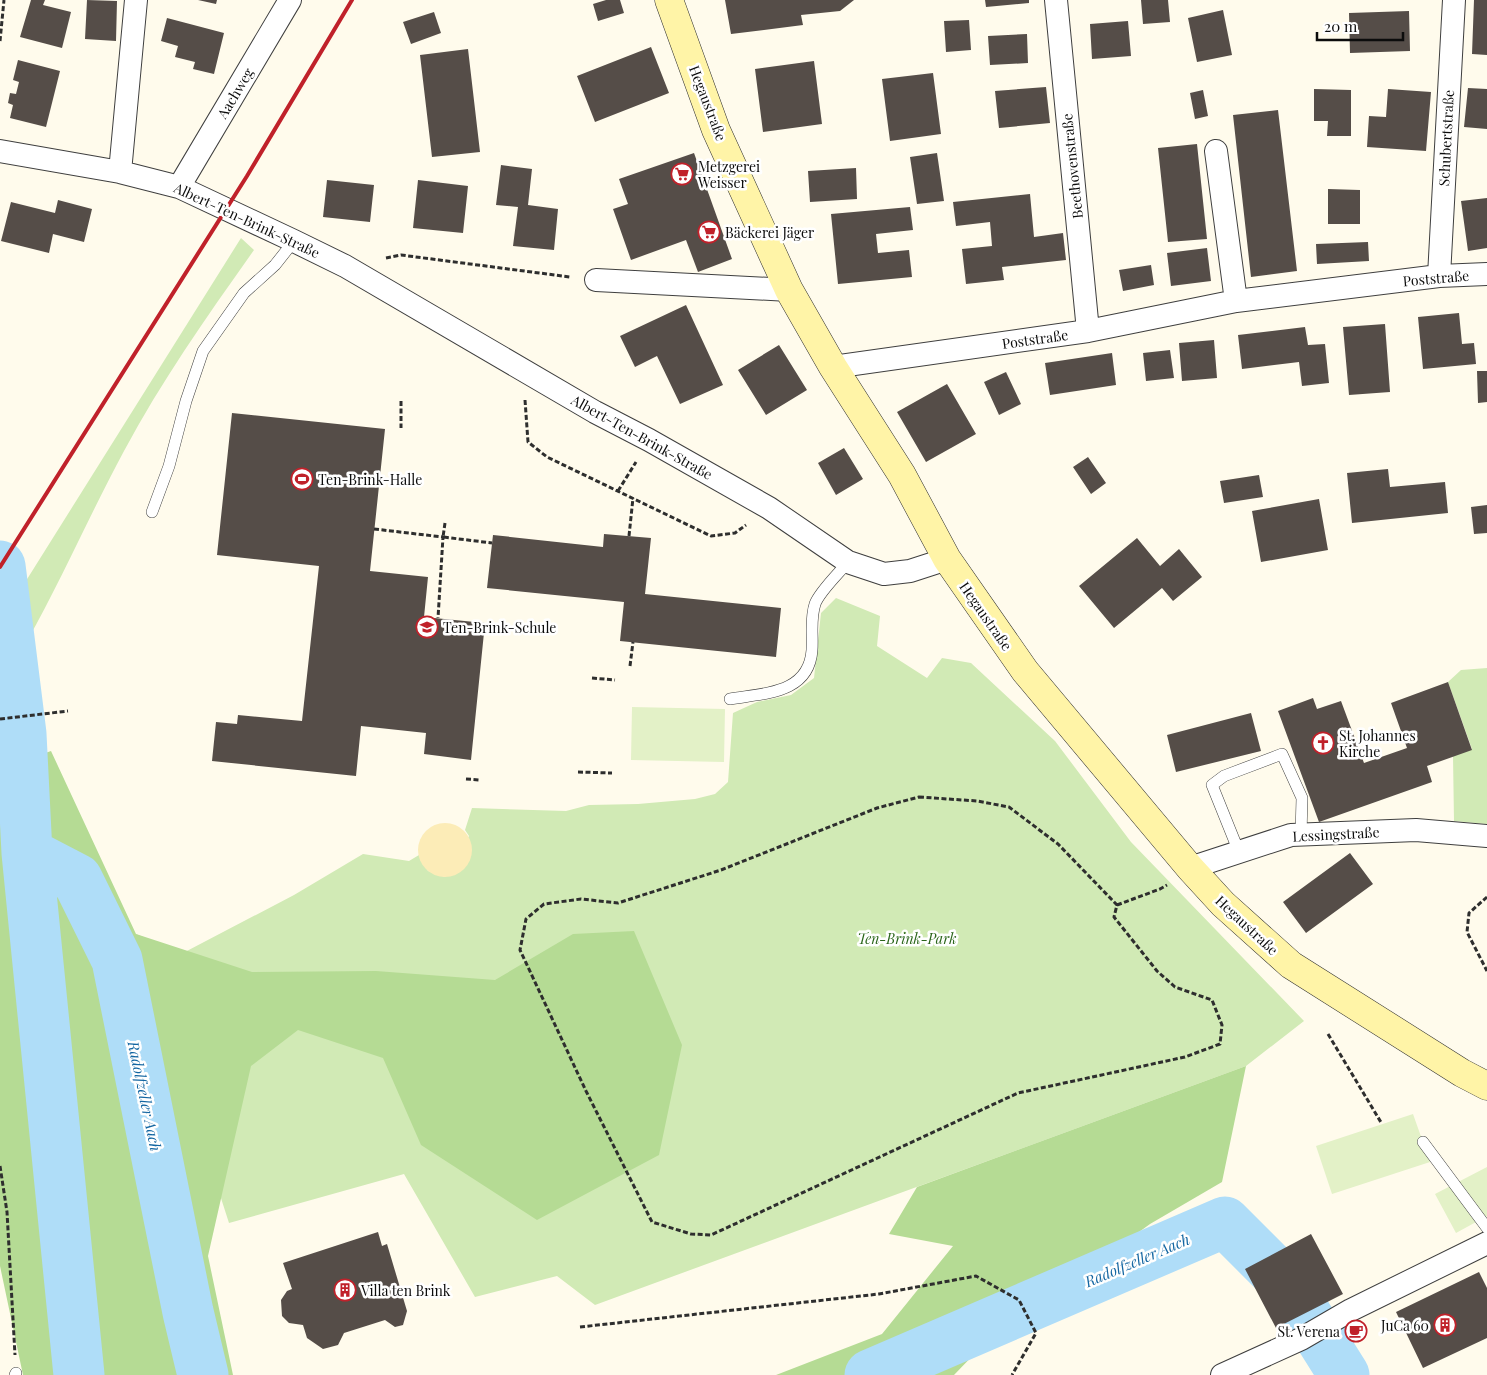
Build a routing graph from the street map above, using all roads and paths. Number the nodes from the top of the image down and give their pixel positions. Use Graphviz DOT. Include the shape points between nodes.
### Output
graph roads {
  1 [pos="4,0"];
  2 [pos="136,0"];
  3 [pos="290,0"];
  4 [pos="669,0"];
  5 [pos="1056,0"];
  6 [pos="1454,0"];
  7 [pos="0,41"];
  8 [pos="0,151"];
  9 [pos="1216,151"];
  10 [pos="120,172"];
  11 [pos="179,187"];
  12 [pos="294,241"];
  13 [pos="345,266"];
  14 [pos="1487,274"];
  15 [pos="1439,276"];
  16 [pos="596,280"];
  17 [pos="790,290"];
  18 [pos="1236,301"];
  19 [pos="1088,331"];
  20 [pos="833,367"];
  21 [pos="523,370"];
  22 [pos="401,402"];
  23 [pos="401,428"];
  24 [pos="650,440"];
  25 [pos="618,491"];
  26 [pos="633,498"];
  27 [pos="769,508"];
  28 [pos="152,512"];
  29 [pos="444,523"];
  30 [pos="374,529"];
  31 [pos="629,536"];
  32 [pos="443,537"];
  33 [pos="492,543"];
  34 [pos="947,559"];
  35 [pos="848,562"];
  36 [pos="438,618"];
  37 [pos="633,642"];
  38 [pos="630,666"];
  39 [pos="592,678"];
  40 [pos="615,680"];
  41 [pos="730,699"];
  42 [pos="68,711"];
  43 [pos="0,719"];
  44 [pos="578,772"];
  45 [pos="612,773"];
  46 [pos="466,779"];
  47 [pos="480,780"];
  48 [pos="1301,835"];
  49 [pos="1487,836"];
  50 [pos="1239,852"];
  51 [pos="1190,868"];
  52 [pos="1487,897"];
  53 [pos="1117,905"];
  54 [pos="1487,972"];
  55 [pos="1328,1034"];
  56 [pos="1487,1086"];
  57 [pos="1382,1124"];
  58 [pos="1423,1142"];
  59 [pos="0,1166"];
  60 [pos="1487,1228"];
  61 [pos="1487,1243"];
  62 [pos="580,1327"];
  63 [pos="16,1374"];
  64 [pos="1012,1375"];
  65 [pos="1222,1375"];
  1 -- 7 [label="path"];
  2 -- 10 [label="street"];
  3 -- 11 [label="street, Aachweg"];
  4 -- 17 [label="main road, Hegaustraße" via="716,130"];
  5 -- 19 [label="street, Beethovenstraße"];
  6 -- 15 [label="street, Schubertstraße"];
  8 -- 10 [label="street, Albert-Ten-Brink-Straße"];
  9 -- 18 [label="street"];
  10 -- 11 [label="street, Albert-Ten-Brink-Straße"];
  11 -- 12 [label="street, Albert-Ten-Brink-Straße"];
  12 -- 13 [label="street, Albert-Ten-Brink-Straße"];
  12 -- 28 [label="lane" via="275,265 244,293 203,351"];
  13 -- 16 [label="path" via="401,256"];
  13 -- 21 [label="street, Albert-Ten-Brink-Straße"];
  14 -- 15 [label="street, Poststraße"];
  15 -- 18 [label="street, Poststraße"];
  16 -- 17 [label="street"];
  17 -- 20 [label="main road, Hegaustraße"];
  18 -- 19 [label="street, Poststraße"];
  19 -- 20 [label="street, Poststraße"];
  20 -- 34 [label="main road, Hegaustraße" via="902,475"];
  21 -- 24 [label="street, Albert-Ten-Brink-Straße" via="594,412"];
  21 -- 25 [label="path" via="528,442 547,457"];
  22 -- 23 [label="path"];
  24 -- 25 [label="path"];
  24 -- 27 [label="street, Albert-Ten-Brink-Straße"];
  25 -- 26 [label="path"];
  26 -- 27 [label="path" via="711,536 735,533"];
  26 -- 31 [label="path"];
  27 -- 35 [label="street, Albert-Ten-Brink-Straße"];
  29 -- 32 [label="path"];
  30 -- 32 [label="path"];
  32 -- 33 [label="path"];
  32 -- 36 [label="path"];
  34 -- 35 [label="street, Albert-Ten-Brink-Straße" via="910,571 884,574"];
  34 -- 51 [label="main road, Hegaustraße" via="1025,671"];
  35 -- 41 [label="lane" via="815,602 812,651 807,672 791,687"];
  37 -- 38 [label="path"];
  39 -- 40 [label="path"];
  42 -- 43 [label="path"];
  44 -- 45 [label="path"];
  46 -- 47 [label="path"];
  48 -- 49 [label="street, Lessingstraße" via="1416,830"];
  48 -- 50 [label="street, Lessingstraße" via="1291,835"];
  48 -- 50 [label="lane" via="1302,798 1282,754 1224,776 1212,786"];
  50 -- 51 [label="street, Lessingstraße"];
  51 -- 53 [label="path" via="1160,889"];
  51 -- 56 [label="main road, Hegaustraße" via="1223,904 1291,965"];
  52 -- 54 [label="path" via="1468,913 1467,932"];
  53 -- 53 [label="path" via="1114,917 1157,971 1175,987 1212,1000 1222,1025 1220,1044 1185,1057 1018,1093 711,1235 691,1234 652,1222 520,950 526,918 544,904 581,899 618,903 721,870 877,808 919,797 1009,807 1058,844"];
  55 -- 57 [label="path"];
  58 -- 60 [label="lane"];
  59 -- 63 [label="path" via="7,1212"];
  61 -- 65 [label="street" via="1351,1310 1301,1339"];
  62 -- 64 [label="path" via="879,1294 976,1276 1019,1300 1036,1333"];
}
